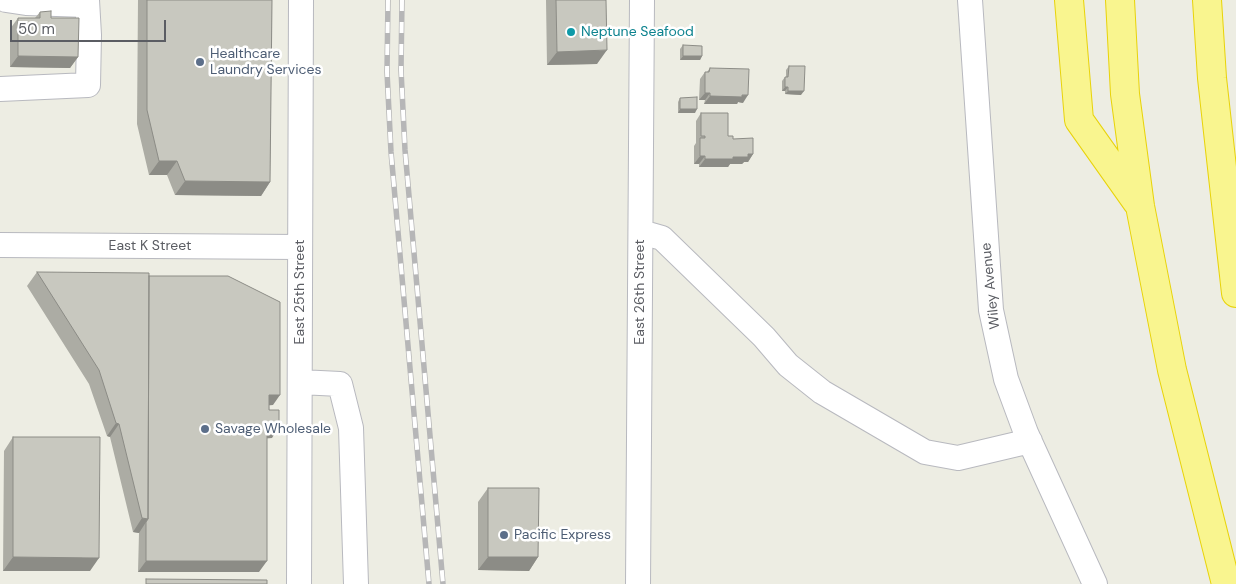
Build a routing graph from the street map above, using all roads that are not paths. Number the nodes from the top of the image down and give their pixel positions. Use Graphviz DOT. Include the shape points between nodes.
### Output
graph roads {
  1 [pos="6,0"];
  2 [pos="302,0"];
  3 [pos="642,0"];
  4 [pos="970,0"];
  5 [pos="1070,0"];
  6 [pos="1120,0"];
  7 [pos="1207,0"];
  8 [pos="87,3"];
  9 [pos="0,88"];
  10 [pos="1140,206"];
  11 [pos="641,232"];
  12 [pos="0,245"];
  13 [pos="300,247"];
  14 [pos="1236,293"];
  15 [pos="300,382"];
  16 [pos="1030,441"];
  17 [pos="299,584"];
  18 [pos="356,584"];
  19 [pos="638,584"];
  20 [pos="1095,584"];
  21 [pos="1226,584"];
  1 -- 8 [label="street"];
  2 -- 13 [label="street, East 25th Street"];
  3 -- 11 [label="street, East 26th Street"];
  4 -- 16 [label="street, Wiley Avenue" via="991,310 1006,379"];
  5 -- 10 [label="highway" via="1079,120"];
  6 -- 10 [label="highway" via="1125,94"];
  7 -- 14 [label="highway" via="1212,78"];
  8 -- 9 [label="street" via="88,85"];
  10 -- 21 [label="highway" via="1172,370"];
  11 -- 16 [label="street" via="662,238 764,337 788,365 816,386 925,452 958,458"];
  11 -- 19 [label="street, East 26th Street"];
  12 -- 13 [label="street, East K Street"];
  13 -- 15 [label="street, East 25th Street"];
  15 -- 17 [label="street, East 25th Street"];
  15 -- 18 [label="street" via="340,384 351,428"];
  16 -- 20 [label="street, Wiley Avenue"];
}
